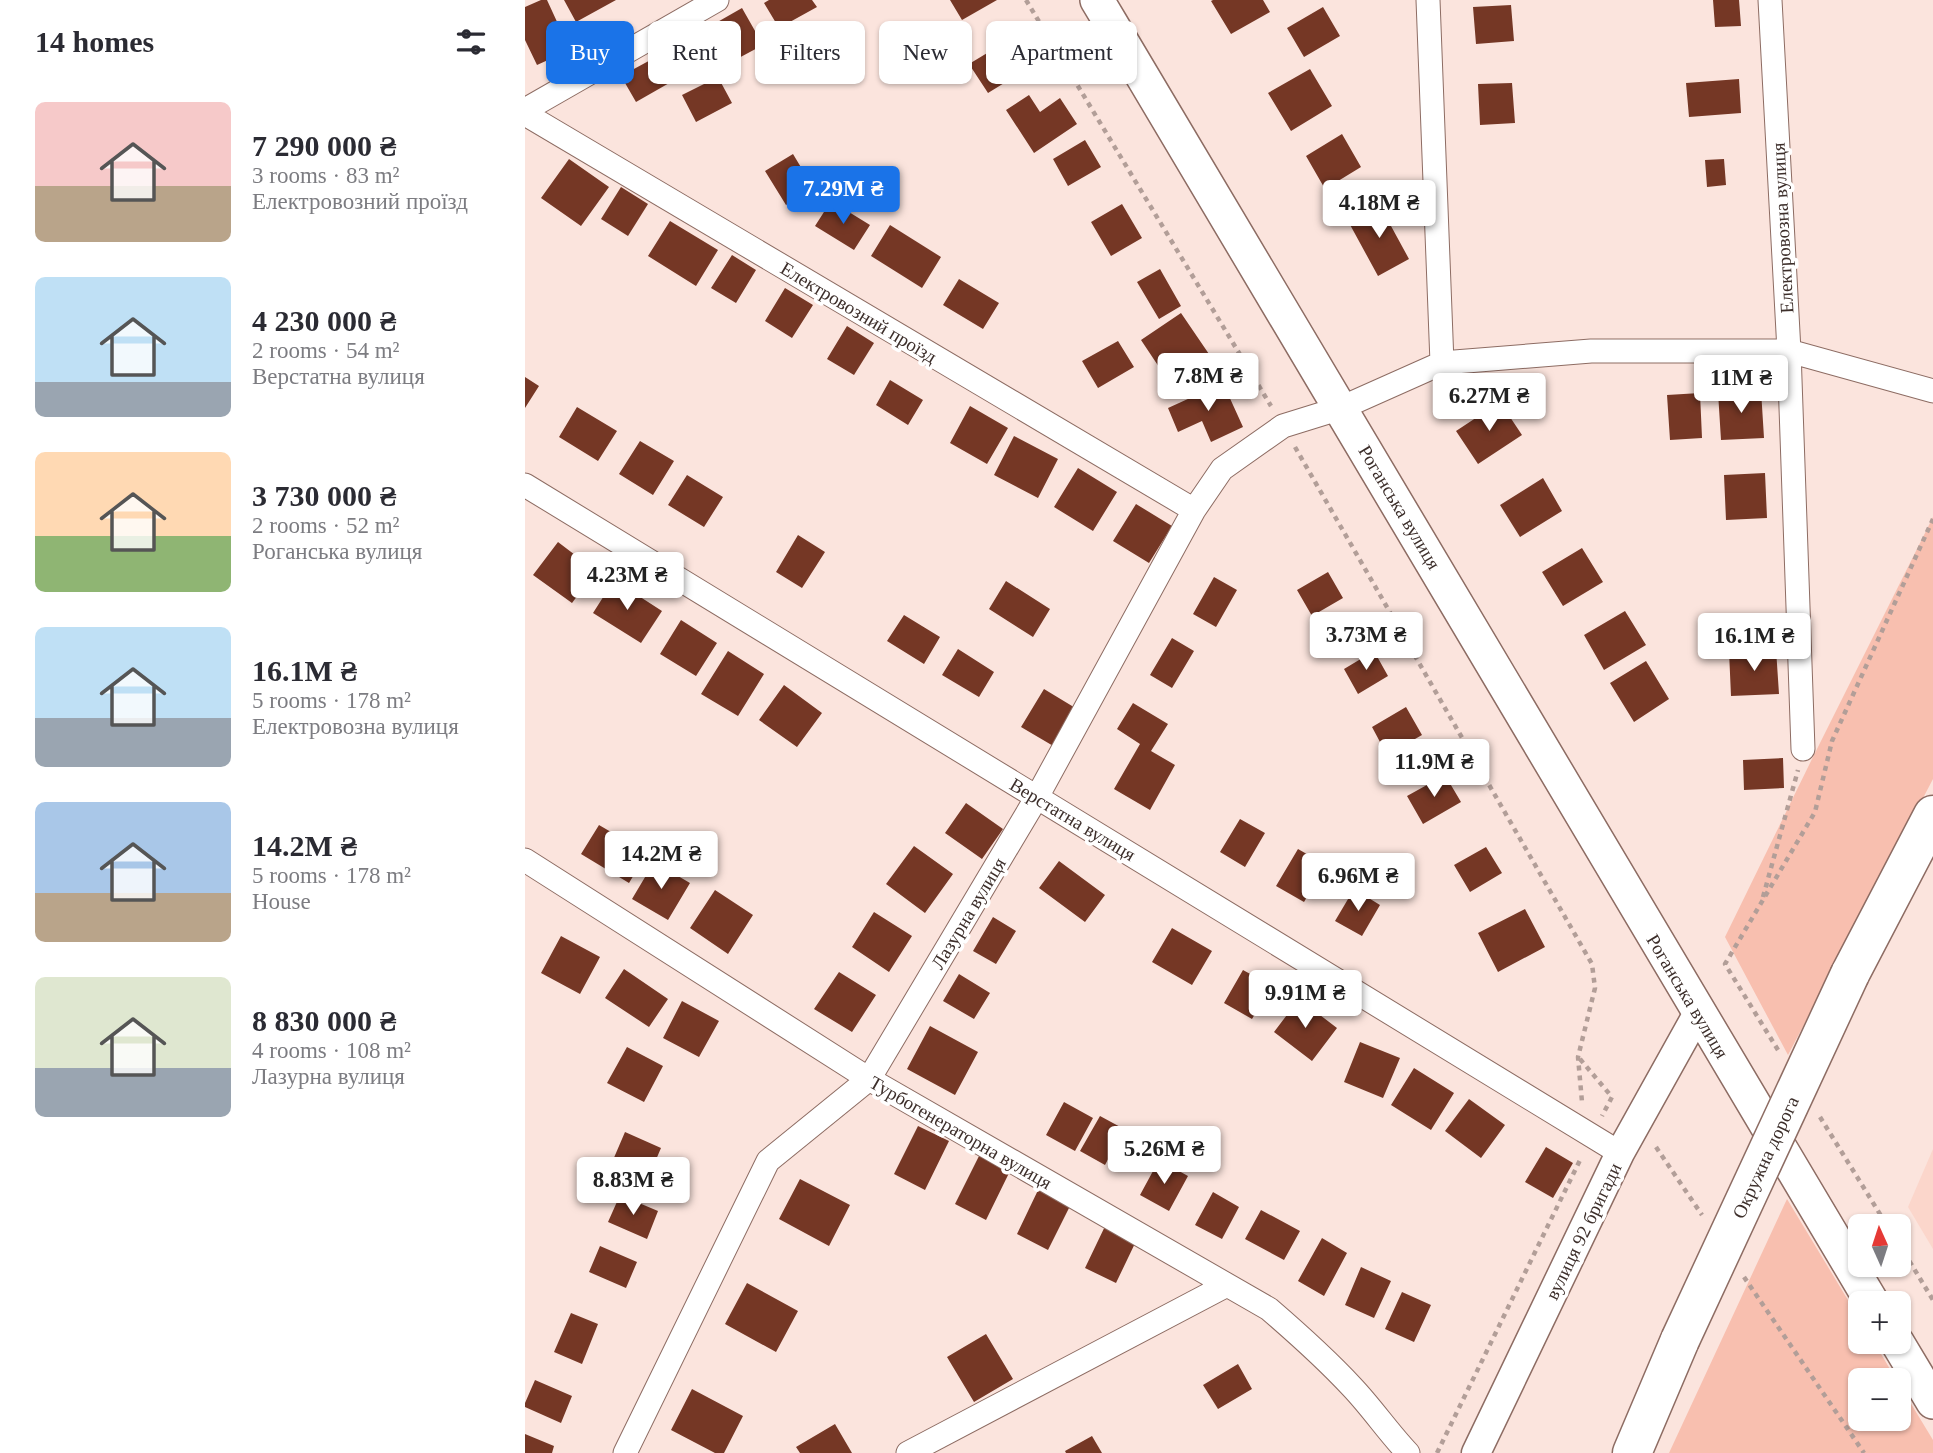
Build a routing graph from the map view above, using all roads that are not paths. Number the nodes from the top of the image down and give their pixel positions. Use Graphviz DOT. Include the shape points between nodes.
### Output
graph roads {
  1 [pos="717,0"];
  2 [pos="1097,0"];
  3 [pos="1428,0"];
  4 [pos="1770,0"];
  5 [pos="525,112"];
  6 [pos="1789,351"];
  7 [pos="1442,363"];
  8 [pos="1933,391"];
  9 [pos="1341,408"];
  10 [pos="525,485"];
  11 [pos="1194,510"];
  12 [pos="1803,749"];
  13 [pos="1037,796"];
  14 [pos="1933,816"];
  15 [pos="525,860"];
  16 [pos="1698,1013"];
  17 [pos="869,1079"];
  18 [pos="1620,1153"];
  19 [pos="1227,1285"];
  20 [pos="1865,1291"];
  21 [pos="1904,1354"];
  22 [pos="1933,1402"];
  23 [pos="625,1453"];
  24 [pos="908,1453"];
  25 [pos="1408,1453"];
  26 [pos="1476,1453"];
  27 [pos="1632,1453"];
  1 -- 5 [label="street"];
  2 -- 9 [label="main road, Роганська вулиця"];
  3 -- 7 [label="street"];
  4 -- 6 [label="street, Електровозна вулиця"];
  5 -- 11 [label="street, Електровозний проїзд"];
  6 -- 7 [label="street, Лазурна вулиця" via="1591,351"];
  6 -- 8 [label="street, Лазурна вулиця"];
  6 -- 12 [label="street, Електровозна вулиця"];
  7 -- 9 [label="street, Лазурна вулиця"];
  9 -- 11 [label="street, Лазурна вулиця" via="1283,426 1222,469"];
  9 -- 16 [label="main road, Роганська вулиця"];
  10 -- 13 [label="street, Верстатна вулиця"];
  11 -- 13 [label="street, Лазурна вулиця"];
  13 -- 17 [label="street, Лазурна вулиця"];
  13 -- 18 [label="street, Верстатна вулиця"];
  14 -- 27 [label="highway, Окружна дорога, bridge" via="1850,974"];
  15 -- 17 [label="street, Турбогенераторна вулиця"];
  16 -- 18 [label="street, вулиця 92 бригади"];
  16 -- 20 [label="main road, Роганська вулиця"];
  17 -- 19 [label="street, Турбогенераторна вулиця"];
  17 -- 23 [label="street, Лазурна вулиця" via="768,1161"];
  18 -- 26 [label="street, вулиця 92 бригади"];
  19 -- 24 [label="street"];
  19 -- 25 [label="street, Турбогенераторна вулиця" via="1269,1309 1313,1347"];
  21 -- 22 [label="main road"];
}
